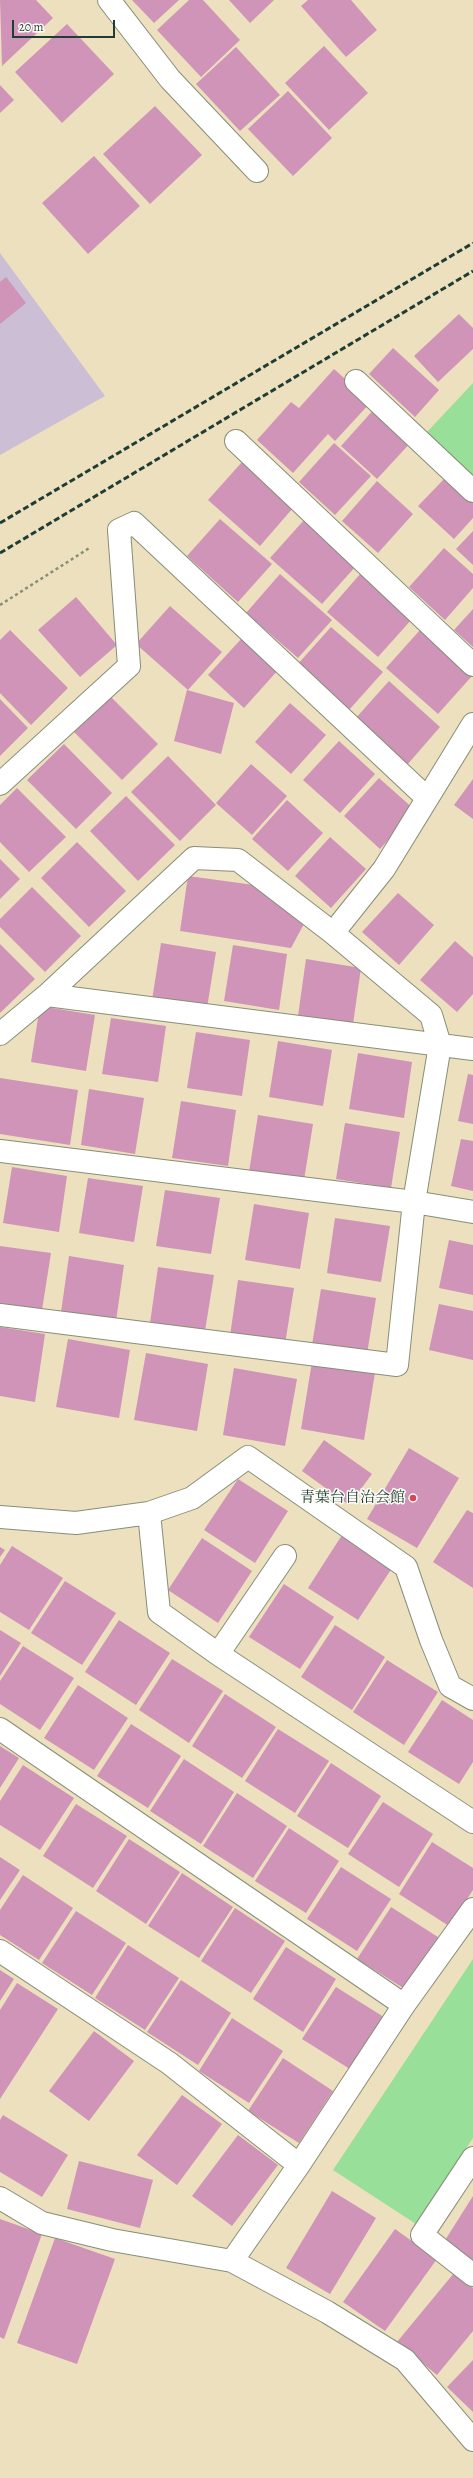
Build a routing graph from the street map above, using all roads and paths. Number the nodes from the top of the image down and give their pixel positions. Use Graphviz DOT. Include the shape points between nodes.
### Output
graph roads {
  1 [pos="109,0"];
  2 [pos="257,171"];
  3 [pos="356,381"];
  4 [pos="236,441"];
  5 [pos="473,491"];
  6 [pos="119,530"];
  7 [pos="0,605"];
  8 [pos="473,665"];
  9 [pos="473,724"];
  10 [pos="0,784"];
  11 [pos="427,798"];
  12 [pos="333,933"];
  13 [pos="47,995"];
  14 [pos="0,1034"];
  15 [pos="440,1045"];
  16 [pos="473,1049"];
  17 [pos="0,1151"];
  18 [pos="414,1202"];
  19 [pos="473,1212"];
  20 [pos="0,1315"];
  21 [pos="149,1513"];
  22 [pos="0,1517"];
  23 [pos="285,1556"];
  24 [pos="218,1654"];
  25 [pos="473,1699"];
  26 [pos="0,1729"];
  27 [pos="473,1822"];
  28 [pos="473,1910"];
  29 [pos="0,1952"];
  30 [pos="404,2005"];
  31 [pos="473,2158"];
  32 [pos="298,2166"];
  33 [pos="0,2198"];
  34 [pos="232,2261"];
  35 [pos="473,2275"];
  36 [pos="473,2440"];
  1 -- 2 [label="street" via="170,79"];
  3 -- 5 [label="street"];
  4 -- 8 [label="street"];
  6 -- 7 [label="path"];
  6 -- 10 [label="street" via="129,666"];
  6 -- 11 [label="street" via="134,523"];
  9 -- 11 [label="street"];
  11 -- 12 [label="street" via="384,869"];
  12 -- 13 [label="street" via="238,860 194,858"];
  12 -- 15 [label="street" via="431,1015"];
  13 -- 14 [label="street"];
  13 -- 15 [label="street"];
  15 -- 16 [label="street"];
  15 -- 18 [label="street"];
  17 -- 18 [label="street"];
  18 -- 19 [label="street"];
  18 -- 20 [label="street" via="397,1365"];
  21 -- 22 [label="street" via="76,1523"];
  21 -- 24 [label="street" via="159,1612"];
  21 -- 25 [label="street" via="192,1498 248,1457 406,1567 450,1686"];
  23 -- 24 [label="street"];
  24 -- 27 [label="street"];
  26 -- 30 [label="street"];
  28 -- 30 [label="street"];
  29 -- 32 [label="street" via="169,2063"];
  30 -- 32 [label="street"];
  31 -- 35 [label="street" via="422,2235"];
  32 -- 34 [label="street"];
  33 -- 34 [label="street" via="42,2223 112,2240"];
  34 -- 36 [label="street" via="327,2312 405,2360"];
}
